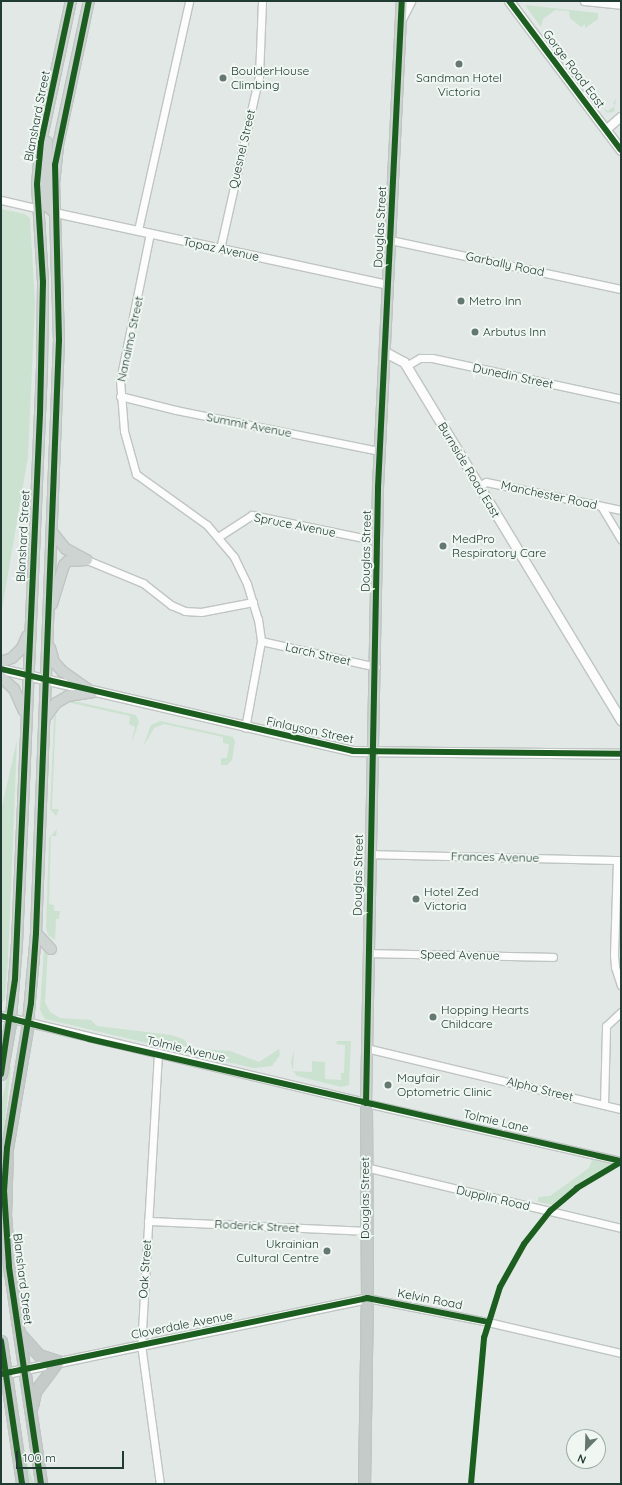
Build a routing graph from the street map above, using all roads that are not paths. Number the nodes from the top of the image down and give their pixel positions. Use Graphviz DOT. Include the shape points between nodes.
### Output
graph roads {
  1 [pos="72,1"];
  2 [pos="89,1"];
  3 [pos="189,1"];
  4 [pos="262,1"];
  5 [pos="402,1"];
  6 [pos="410,1"];
  7 [pos="509,1"];
  8 [pos="584,1"];
  9 [pos="621,5"];
  10 [pos="400,20"];
  11 [pos="48,112"];
  12 [pos="621,117"];
  13 [pos="606,130"];
  14 [pos="621,150"];
  15 [pos="1,200"];
  16 [pos="37,208"];
  17 [pos="55,213"];
  18 [pos="138,230"];
  19 [pos="150,233"];
  20 [pos="390,240"];
  21 [pos="220,249"];
  22 [pos="388,285"];
  23 [pos="621,289"];
  24 [pos="384,352"];
  25 [pos="406,366"];
  26 [pos="120,396"];
  27 [pos="621,399"];
  28 [pos="379,451"];
  29 [pos="479,486"];
  30 [pos="601,506"];
  31 [pos="621,510"];
  32 [pos="52,532"];
  33 [pos="218,537"];
  34 [pos="621,539"];
  35 [pos="377,541"];
  36 [pos="87,560"];
  37 [pos="253,602"];
  38 [pos="49,610"];
  39 [pos="30,630"];
  40 [pos="48,640"];
  41 [pos="261,641"];
  42 [pos="1,662"];
  43 [pos="376,667"];
  44 [pos="1,669"];
  45 [pos="28,676"];
  46 [pos="1,677"];
  47 [pos="46,680"];
  48 [pos="92,692"];
  49 [pos="26,717"];
  50 [pos="45,718"];
  51 [pos="621,721"];
  52 [pos="245,728"];
  53 [pos="373,753"];
  54 [pos="621,754"];
  55 [pos="369,854"];
  56 [pos="619,860"];
  57 [pos="36,933"];
  58 [pos="51,949"];
  59 [pos="368,953"];
  60 [pos="553,957"];
  61 [pos="621,985"];
  62 [pos="621,1012"];
  63 [pos="6,1017"];
  64 [pos="28,1023"];
  65 [pos="366,1048"];
  66 [pos="158,1053"];
  67 [pos="1,1074"];
  68 [pos="366,1103"];
  69 [pos="604,1105"];
  70 [pos="621,1109"];
  71 [pos="621,1161"];
  72 [pos="365,1168"];
  73 [pos="148,1221"];
  74 [pos="621,1228"];
  75 [pos="365,1231"];
  76 [pos="367,1298"];
  77 [pos="19,1332"];
  78 [pos="1,1342"];
  79 [pos="141,1344"];
  80 [pos="621,1353"];
  81 [pos="58,1362"];
  82 [pos="24,1370"];
  83 [pos="3,1374"];
  84 [pos="1,1394"];
  85 [pos="12,1414"];
  86 [pos="31,1414"];
  87 [pos="22,1484"];
  88 [pos="41,1484"];
  89 [pos="160,1484"];
  90 [pos="364,1484"];
  1 -- 11 [label="main road, Blanshard Street"];
  2 -- 17 [label="main road, Blanshard Street" via="58,145 54,184"];
  3 -- 18 [label="street"];
  4 -- 21 [label="street, Quesnel Street" via="259,76"];
  5 -- 10 [label="main road, Douglas Street"];
  6 -- 10 [label="main road"];
  7 -- 13 [label="main road, Gorge Road East"];
  8 -- 9 [label="street"];
  10 -- 20 [label="main road, Douglas Street"];
  11 -- 16 [label="main road, Blanshard Street" via="39,161"];
  11 -- 17 [label="main road" via="46,204"];
  12 -- 13 [label="street"];
  13 -- 14 [label="main road, Gorge Road East"];
  15 -- 16 [label="street"];
  16 -- 39 [label="main road, Blanshard Street" via="43,319"];
  17 -- 18 [label="street, Topaz Avenue"];
  17 -- 32 [label="main road, Blanshard Street" via="59,340"];
  18 -- 19 [label="street, Topaz Avenue"];
  19 -- 21 [label="street, Topaz Avenue"];
  19 -- 26 [label="street, Nanaimo Street" via="147,261 122,371"];
  20 -- 22 [label="main road, Douglas Street"];
  20 -- 23 [label="street, Garbally Road"];
  21 -- 22 [label="street, Topaz Avenue"];
  22 -- 24 [label="main road, Douglas Street"];
  24 -- 25 [label="main road, Burnside Road East" via="402,359"];
  24 -- 28 [label="main road, Douglas Street"];
  25 -- 27 [label="street, Dunedin Street" via="420,358 432,358"];
  25 -- 29 [label="main road, Burnside Road East"];
  26 -- 28 [label="street, Summit Avenue" via="176,410"];
  26 -- 33 [label="street, Nanaimo Street" via="124,431 136,474 196,514"];
  28 -- 35 [label="main road, Douglas Street"];
  29 -- 30 [label="street, Manchester Road" via="486,482"];
  29 -- 51 [label="main road, Burnside Road East"];
  30 -- 31 [label="street, Manchester Road"];
  30 -- 34 [label="street"];
  32 -- 36 [label="main road" via="66,549"];
  32 -- 38 [label="main road, Blanshard Street"];
  33 -- 35 [label="street, Spruce Avenue" via="252,515"];
  33 -- 37 [label="street, Nanaimo Street" via="234,558"];
  35 -- 43 [label="main road, Douglas Street"];
  36 -- 37 [label="street" via="142,583 171,605 185,611 201,612"];
  36 -- 38 [label="main road" via="68,561 64,565 57,593"];
  37 -- 41 [label="street, Nanaimo Street"];
  38 -- 40 [label="main road, Blanshard Street"];
  39 -- 42 [label="main road" via="22,648 12,658"];
  39 -- 45 [label="main road, Blanshard Street"];
  40 -- 47 [label="main road, Blanshard Street"];
  40 -- 48 [label="main road" via="58,668"];
  41 -- 43 [label="street, Larch Street"];
  41 -- 52 [label="street, Nanaimo Street"];
  43 -- 53 [label="main road, Douglas Street"];
  44 -- 45 [label="main road, Finlayson Street"];
  45 -- 47 [label="main road, Finlayson Street"];
  45 -- 49 [label="main road, Blanshard Street"];
  46 -- 49 [label="main road" via="21,700"];
  47 -- 48 [label="main road, Finlayson Street"];
  47 -- 50 [label="main road, Blanshard Street"];
  48 -- 50 [label="main road" via="63,698"];
  48 -- 52 [label="main road, Finlayson Street"];
  49 -- 63 [label="main road, Blanshard Street" via="17,943"];
  50 -- 57 [label="main road, Blanshard Street"];
  52 -- 53 [label="main road, Finlayson Street"];
  53 -- 54 [label="main road, Finlayson Street"];
  53 -- 55 [label="main road, Douglas Street"];
  55 -- 56 [label="street, Frances Avenue"];
  55 -- 59 [label="main road, Douglas Street"];
  56 -- 61 [label="street" via="614,961"];
  57 -- 58 [label="main road"];
  57 -- 64 [label="main road, Blanshard Street"];
  59 -- 60 [label="street, Speed Avenue"];
  59 -- 65 [label="main road, Douglas Street"];
  62 -- 69 [label="street" via="609,1021 606,1032"];
  63 -- 64 [label="street, Tolmie Avenue"];
  63 -- 67 [label="highway, Blanshard Street"];
  64 -- 66 [label="street, Tolmie Avenue"];
  64 -- 77 [label="highway, Blanshard Street" via="7,1148 4,1191 6,1238"];
  65 -- 68 [label="main road, Douglas Street"];
  65 -- 69 [label="street, Alpha Street"];
  66 -- 68 [label="street, Tolmie Avenue"];
  66 -- 73 [label="street, Oak Street"];
  68 -- 71 [label="street, Tolmie Lane"];
  68 -- 72 [label="highway, Douglas Street"];
  69 -- 70 [label="street, Alpha Street"];
  72 -- 74 [label="street, Dupplin Road"];
  72 -- 75 [label="highway, Douglas Street"];
  73 -- 75 [label="street, Roderick Street"];
  73 -- 79 [label="street, Oak Street"];
  75 -- 76 [label="highway, Douglas Street"];
  76 -- 79 [label="main road, Cloverdale Avenue"];
  76 -- 80 [label="street, Kelvin Road" via="488,1322"];
  76 -- 90 [label="highway, Douglas Street"];
  77 -- 81 [label="highway" via="39,1355"];
  77 -- 82 [label="highway, Blanshard Street"];
  78 -- 83 [label="highway"];
  79 -- 81 [label="main road, Cloverdale Avenue"];
  79 -- 89 [label="street, Oak Street"];
  81 -- 82 [label="main road, Cloverdale Avenue"];
  81 -- 86 [label="highway" via="35,1392"];
  82 -- 83 [label="main road, Cloverdale Avenue"];
  82 -- 86 [label="highway, Blanshard Street"];
  83 -- 85 [label="highway"];
  84 -- 85 [label="highway"];
  85 -- 87 [label="highway"];
  86 -- 88 [label="highway, Blanshard Street"];
}
